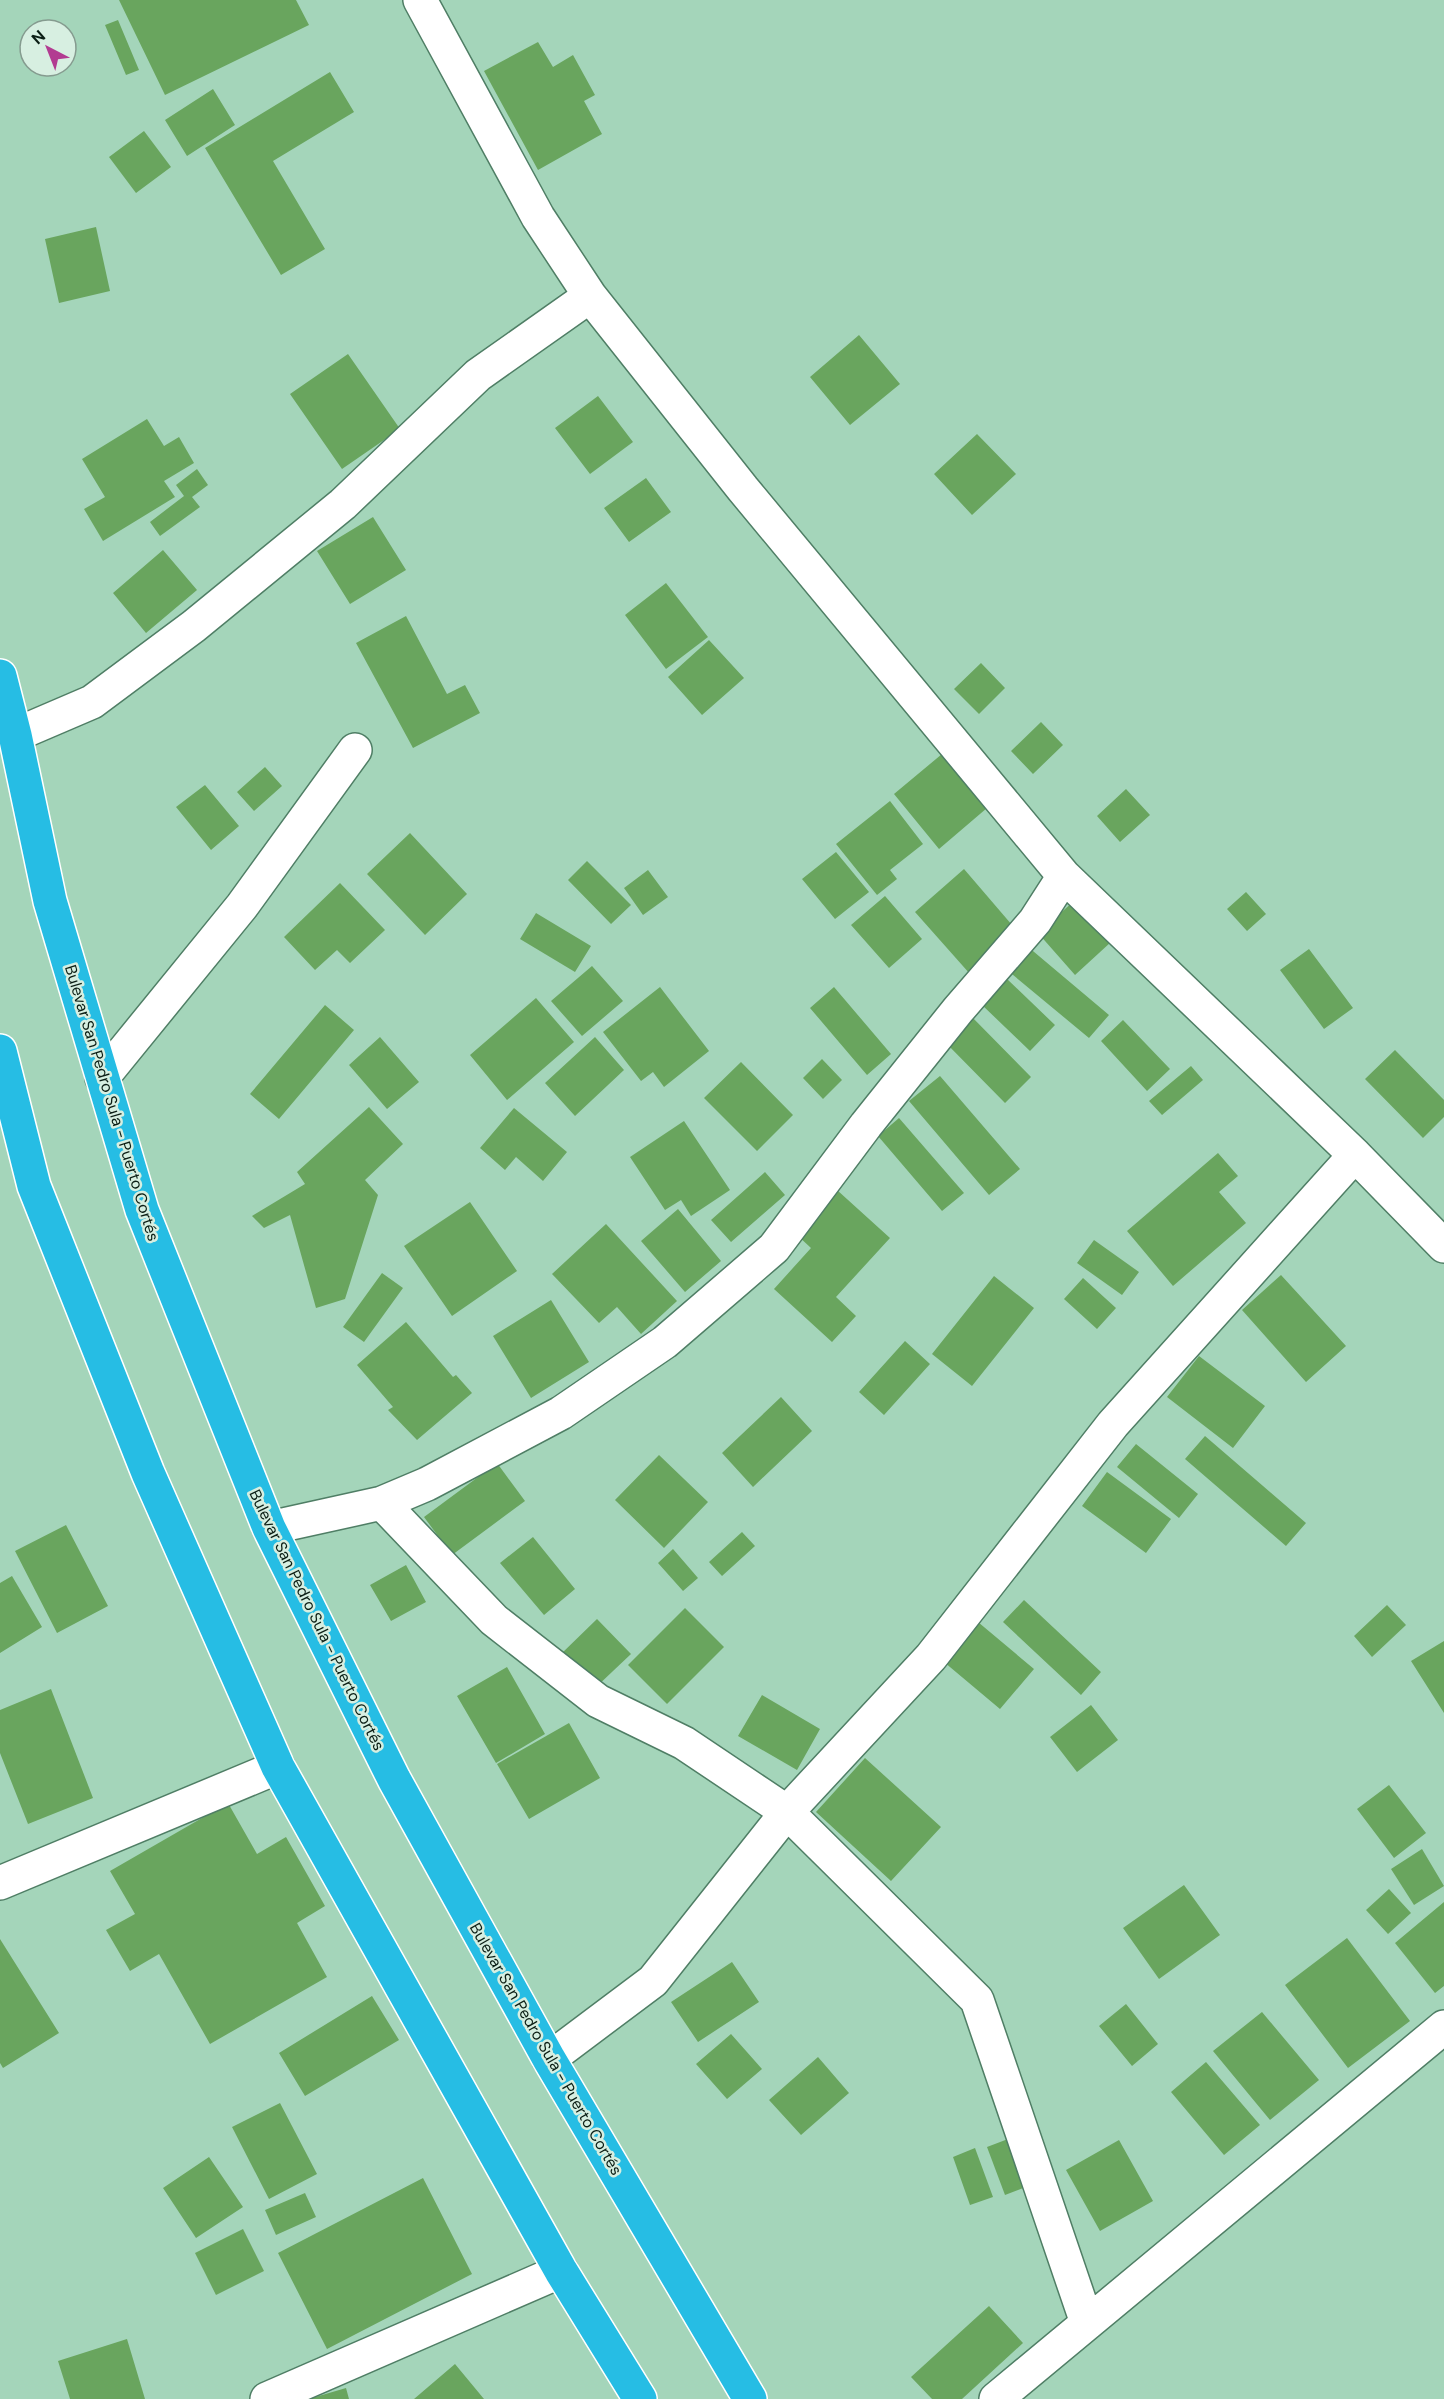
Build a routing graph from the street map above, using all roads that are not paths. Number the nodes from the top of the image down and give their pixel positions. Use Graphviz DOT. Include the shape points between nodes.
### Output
graph roads {
  1 [pos="420,0"];
  2 [pos="590,296"];
  3 [pos="0,676"];
  4 [pos="15,735"];
  5 [pos="355,750"];
  6 [pos="1064,876"];
  7 [pos="0,1051"];
  8 [pos="102,1078"];
  9 [pos="1355,1155"];
  10 [pos="1444,1246"];
  11 [pos="381,1503"];
  12 [pos="269,1528"];
  13 [pos="278,1767"];
  14 [pos="787,1812"];
  15 [pos="0,1883"];
  16 [pos="1444,2027"];
  17 [pos="549,2059"];
  18 [pos="561,2271"];
  19 [pos="1087,2323"];
  20 [pos="267,2399"];
  21 [pos="640,2399"];
  22 [pos="750,2399"];
  23 [pos="996,2399"];
  1 -- 2 [label="street" via="538,217"];
  2 -- 4 [label="street" via="478,375 343,504 194,626 92,702"];
  2 -- 6 [label="street" via="743,489"];
  3 -- 4 [label="highway, Bulevar San Pedro Sula - Puerto Cortés"];
  4 -- 8 [label="highway, Bulevar San Pedro Sula - Puerto Cortés" via="50,901"];
  5 -- 8 [label="street" via="242,906"];
  6 -- 9 [label="street"];
  6 -- 11 [label="street" via="1035,921 866,1125 774,1248 665,1342 561,1413 427,1485"];
  7 -- 13 [label="highway" via="34,1186 148,1473"];
  8 -- 12 [label="highway, Bulevar San Pedro Sula - Puerto Cortés" via="142,1210"];
  9 -- 10 [label="street"];
  9 -- 14 [label="street" via="1113,1424 931,1657"];
  11 -- 12 [label="street"];
  11 -- 14 [label="street" via="494,1620 598,1701 684,1743"];
  12 -- 17 [label="highway, Bulevar San Pedro Sula - Puerto Cortés" via="394,1779"];
  13 -- 15 [label="street"];
  13 -- 18 [label="highway"];
  14 -- 17 [label="street" via="653,1981"];
  14 -- 19 [label="street" via="977,2000"];
  16 -- 19 [label="street"];
  17 -- 22 [label="highway, Bulevar San Pedro Sula - Puerto Cortés"];
  18 -- 20 [label="street"];
  18 -- 21 [label="highway"];
  19 -- 23 [label="street"];
}
